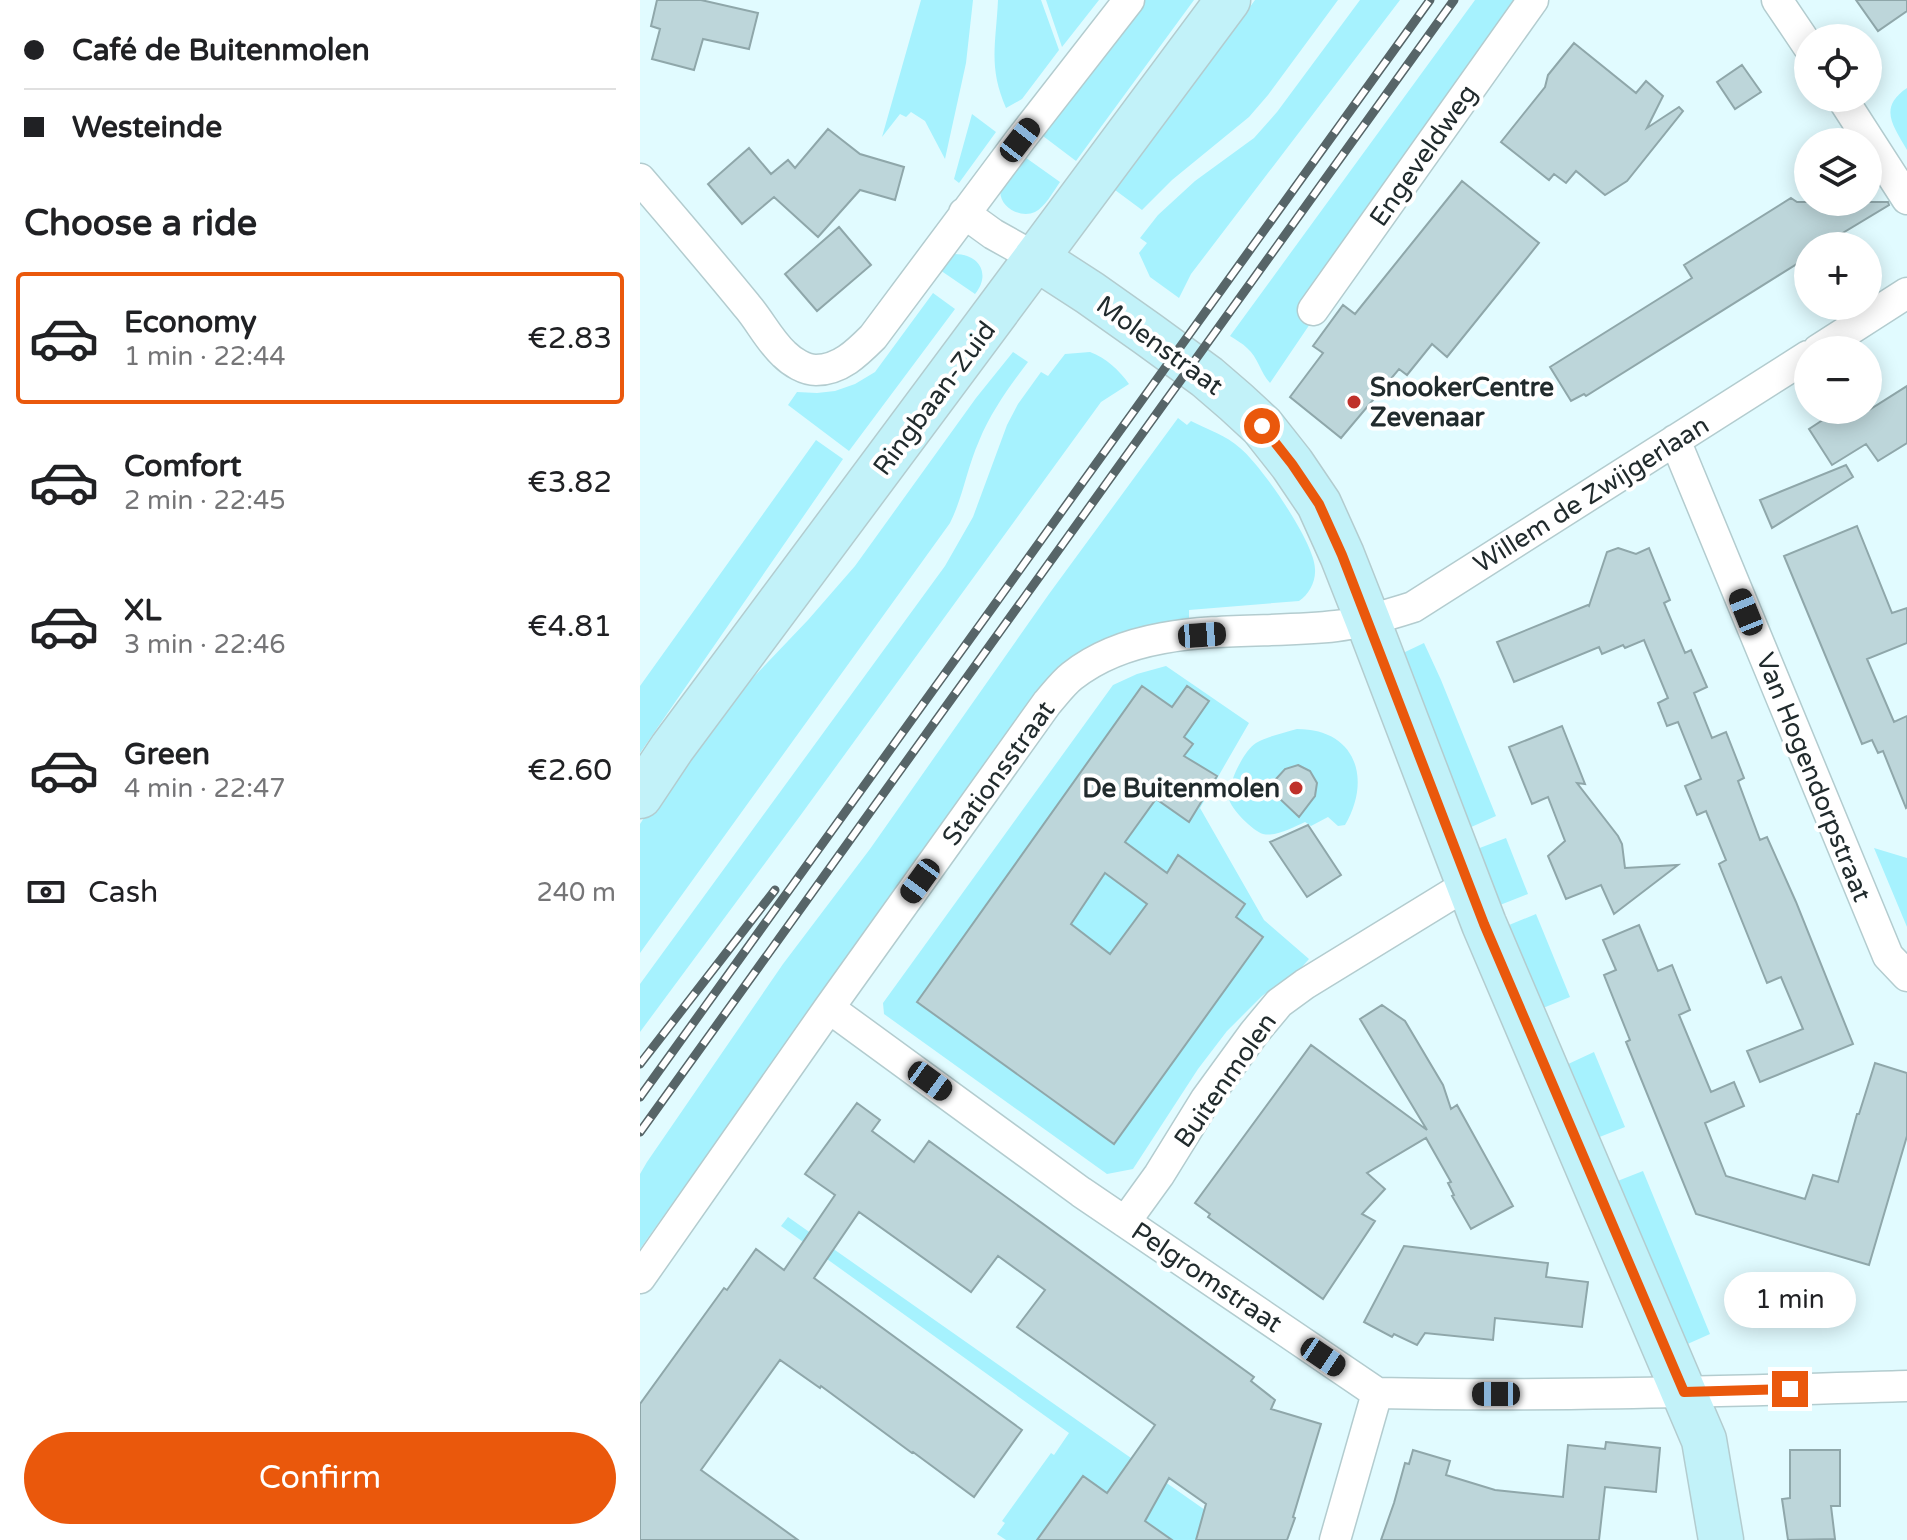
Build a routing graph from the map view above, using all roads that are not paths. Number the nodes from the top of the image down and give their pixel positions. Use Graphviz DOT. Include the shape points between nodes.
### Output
graph roads {
  1 [pos="1129,0"];
  2 [pos="1228,0"];
  3 [pos="1533,0"];
  4 [pos="1777,0"];
  5 [pos="1794,25"];
  6 [pos="1851,112"];
  7 [pos="640,179"];
  8 [pos="1907,199"];
  9 [pos="964,213"];
  10 [pos="1036,258"];
  11 [pos="1907,293"];
  12 [pos="1313,310"];
  13 [pos="1840,336"];
  14 [pos="1794,365"];
  15 [pos="1675,440"];
  16 [pos="1368,621"];
  17 [pos="640,796"];
  18 [pos="1468,884"];
  19 [pos="1907,976"];
  20 [pos="829,1008"];
  21 [pos="1125,1222"];
  22 [pos="640,1278"];
  23 [pos="1907,1386"];
  24 [pos="1684,1392"];
  25 [pos="1377,1393"];
  26 [pos="1335,1540"];
  27 [pos="1721,1540"];
  1 -- 9 [label="street"];
  2 -- 10 [label="street, Ringbaan-Zuid"];
  3 -- 12 [label="street, Engeveldweg"];
  4 -- 5 [label="street"];
  6 -- 8 [label="street"];
  7 -- 9 [label="street" via="786,357 815,370 834,367 873,337"];
  9 -- 10 [label="street, Molenstraat"];
  10 -- 16 [label="street, Molenstraat" via="1207,377 1262,426 1319,504"];
  10 -- 17 [label="street, Ringbaan-Zuid"];
  11 -- 13 [label="street"];
  14 -- 15 [label="street, Willem de Zwijgerlaan"];
  15 -- 16 [label="street, Willem de Zwijgerlaan" via="1413,607"];
  15 -- 19 [label="street, Van Hogendorpstraat" via="1888,956"];
  16 -- 18 [label="street, Molenstraat"];
  16 -- 20 [label="street, Stationsstraat" via="1170,637 1129,646 1071,676"];
  18 -- 21 [label="street, Buitenmolen" via="1279,1003 1206,1099"];
  18 -- 24 [label="street, Molenstraat"];
  20 -- 21 [label="street, Pelgromstraat"];
  20 -- 22 [label="street, Stationsstraat"];
  21 -- 25 [label="street, Pelgromstraat"];
  23 -- 24 [label="street"];
  24 -- 25 [label="street"];
  24 -- 27 [label="street, Molenstraat" via="1704,1440"];
  25 -- 26 [label="street"];
}
